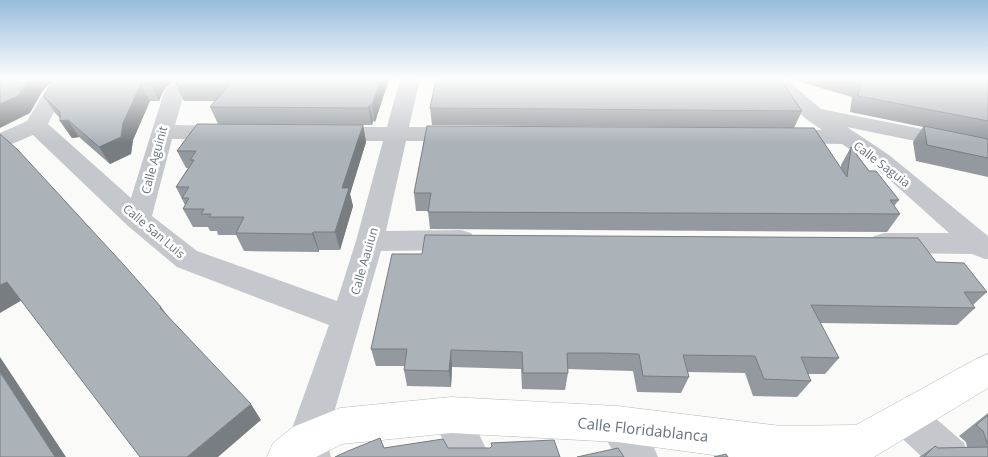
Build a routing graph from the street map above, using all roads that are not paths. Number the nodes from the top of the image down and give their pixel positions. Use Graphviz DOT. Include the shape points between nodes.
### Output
graph roads {
  1 [pos="49,100"];
  2 [pos="172,100"];
  3 [pos="405,100"];
  4 [pos="798,100"];
  5 [pos="814,114"];
  6 [pos="36,125"];
  7 [pos="163,132"];
  8 [pos="251,133"];
  9 [pos="309,133"];
  10 [pos="397,134"];
  11 [pos="477,134"];
  12 [pos="756,136"];
  13 [pos="846,136"];
  14 [pos="0,142"];
  15 [pos="988,150"];
  16 [pos="138,219"];
  17 [pos="491,240"];
  18 [pos="370,241"];
  19 [pos="860,243"];
  20 [pos="984,248"];
  21 [pos="347,318"];
  22 [pos="988,370"];
  23 [pos="452,415"];
  24 [pos="906,417"];
  25 [pos="617,424"];
  26 [pos="302,451"];
  27 [pos="787,451"];
  28 [pos="470,457"];
  29 [pos="638,457"];
  30 [pos="950,457"];
  1 -- 6 [label="street"];
  2 -- 7 [label="street, Calle Aguinit"];
  3 -- 10 [label="street, Calle Aauiun"];
  4 -- 5 [label="street, Calle Saguia"];
  5 -- 13 [label="street, Calle Saguia"];
  5 -- 15 [label="street"];
  6 -- 14 [label="street"];
  6 -- 16 [label="street, Calle San Luis"];
  7 -- 8 [label="street"];
  7 -- 16 [label="street, Calle Aguinit"];
  9 -- 10 [label="street"];
  10 -- 11 [label="street"];
  10 -- 18 [label="street, Calle Aauiun"];
  12 -- 13 [label="street"];
  13 -- 20 [label="street, Calle Saguia" via="881,160"];
  16 -- 21 [label="street, Calle San Luis" via="187,259"];
  17 -- 18 [label="street"];
  18 -- 21 [label="street, Calle Aauiun"];
  19 -- 20 [label="street"];
  21 -- 26 [label="street, Calle Aauiun"];
  22 -- 24 [label="street, Calle Floridablanca"];
  23 -- 25 [label="street, Calle Floridablanca"];
  23 -- 26 [label="street, Calle Floridablanca" via="340,426"];
  23 -- 28 [label="street"];
  24 -- 27 [label="street, Calle Floridablanca" via="860,444"];
  24 -- 30 [label="street"];
  25 -- 27 [label="street, Calle Floridablanca"];
  25 -- 29 [label="street"];
}
